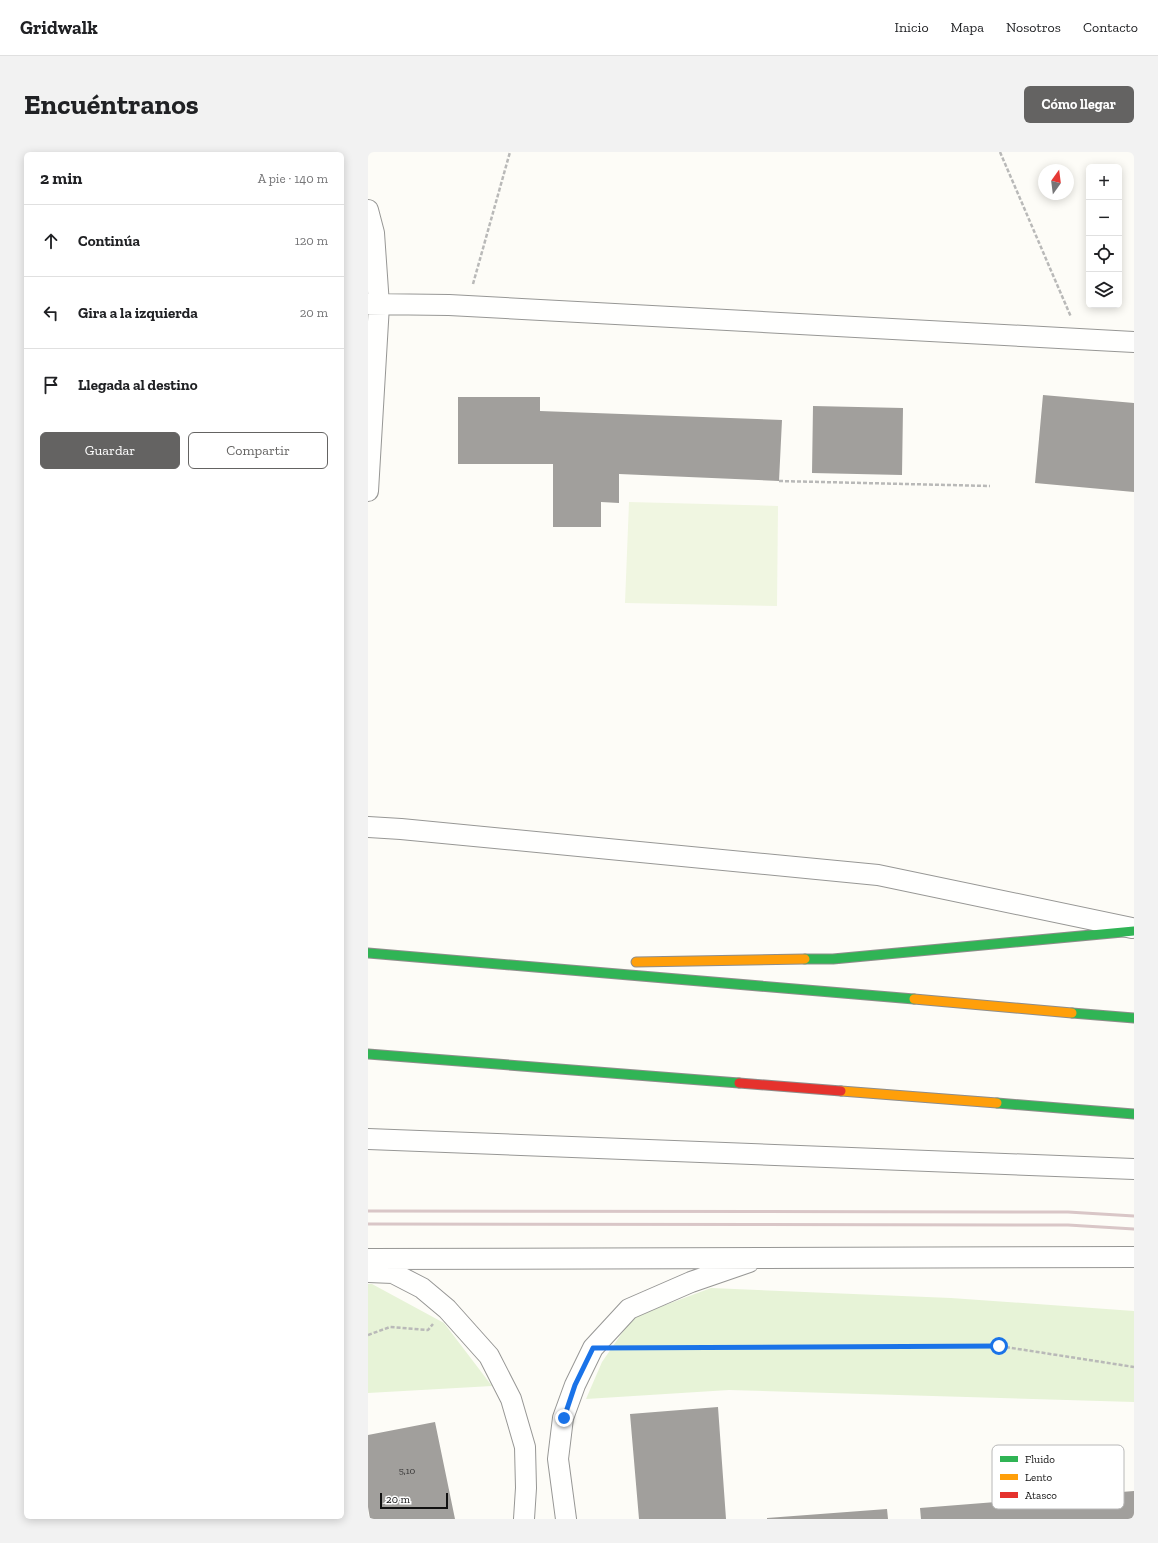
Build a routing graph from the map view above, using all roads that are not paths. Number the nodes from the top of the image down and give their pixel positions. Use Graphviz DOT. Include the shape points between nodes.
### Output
graph roads {
  1 [pos="368,210"];
  2 [pos="374,304"];
  3 [pos="1134,342"];
  4 [pos="368,491"];
  5 [pos="368,827"];
  6 [pos="1134,930"];
  7 [pos="368,952"];
  8 [pos="597,963"];
  9 [pos="629,963"];
  10 [pos="518,965"];
  11 [pos="1134,1018"];
  12 [pos="368,1054"];
  13 [pos="1134,1114"];
  14 [pos="368,1139"];
  15 [pos="1134,1169"];
  16 [pos="764,1257"];
  17 [pos="1134,1257"];
  18 [pos="368,1259"];
  19 [pos="368,1272"];
  20 [pos="524,1519"];
  21 [pos="566,1519"];
  1 -- 2 [label="street" via="374,234"];
  2 -- 3 [label="street" via="467,306"];
  2 -- 4 [label="street"];
  5 -- 6 [label="street" via="878,875"];
  6 -- 9 [label="main road" via="833,959"];
  7 -- 10 [label="main road"];
  8 -- 10 [label="main road"];
  10 -- 11 [label="main road"];
  12 -- 13 [label="main road"];
  14 -- 15 [label="street"];
  16 -- 17 [label="street"];
  16 -- 18 [label="street"];
  16 -- 21 [label="street" via="692,1282 629,1309 593,1348 575,1385 564,1418 558,1459"];
  19 -- 20 [label="street" via="393,1273 422,1288 447,1309 489,1356 511,1399 525,1447"];
}
